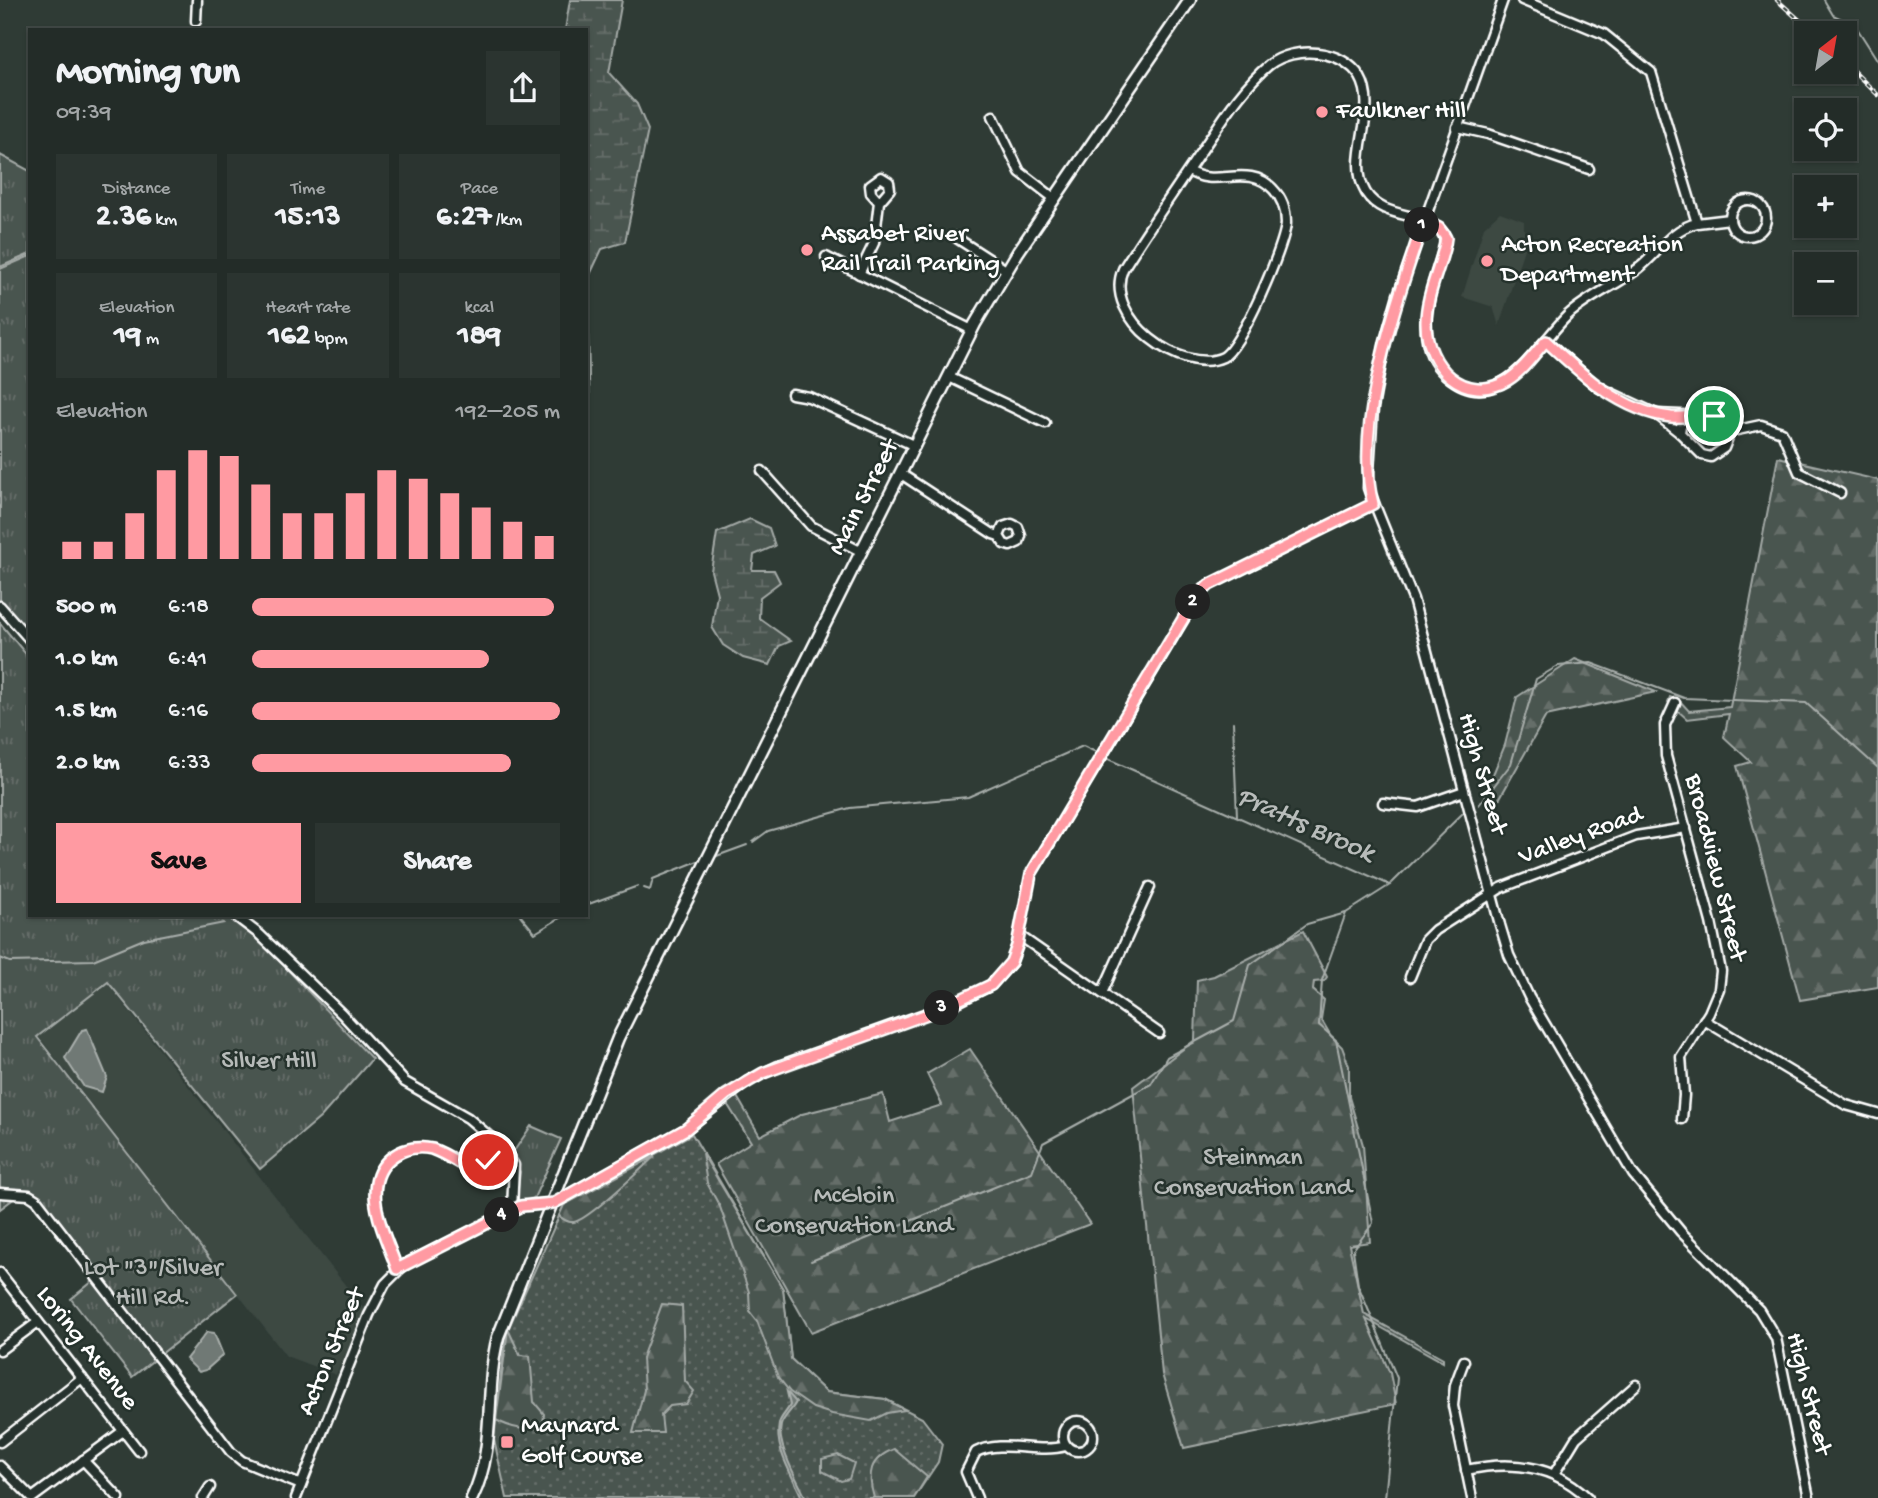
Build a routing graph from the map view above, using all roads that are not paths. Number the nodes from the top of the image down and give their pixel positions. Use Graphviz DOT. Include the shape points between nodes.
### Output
graph roads {
  1 [pos="197,0"];
  2 [pos="1190,0"];
  3 [pos="1503,0"];
  4 [pos="1521,0"];
  5 [pos="196,21"];
  6 [pos="993,116"];
  7 [pos="1457,127"];
  8 [pos="1589,169"];
  9 [pos="1189,171"];
  10 [pos="1055,199"];
  11 [pos="878,202"];
  12 [pos="1730,219"];
  13 [pos="1423,222"];
  14 [pos="1697,223"];
  15 [pos="955,237"];
  16 [pos="826,257"];
  17 [pos="1006,270"];
  18 [pos="859,274"];
  19 [pos="972,330"];
  20 [pos="1546,341"];
  21 [pos="949,377"];
  22 [pos="792,394"];
  23 [pos="1656,414"];
  24 [pos="1689,417"];
  25 [pos="1045,423"];
  26 [pos="1728,432"];
  27 [pos="1680,433"];
  28 [pos="915,446"];
  29 [pos="762,471"];
  30 [pos="901,474"];
  31 [pos="1840,493"];
  32 [pos="1373,504"];
  33 [pos="999,536"];
  34 [pos="862,552"];
  35 [pos="0,606"];
  36 [pos="28,638"];
  37 [pos="1675,703"];
  38 [pos="1464,791"];
  39 [pos="1383,803"];
  40 [pos="1686,828"];
  41 [pos="1150,887"];
  42 [pos="1492,893"];
  43 [pos="237,917"];
  44 [pos="1020,936"];
  45 [pos="1410,978"];
  46 [pos="1102,993"];
  47 [pos="1704,1020"];
  48 [pos="1158,1033"];
  49 [pos="1878,1114"];
  50 [pos="1682,1119"];
  51 [pos="468,1167"];
  52 [pos="0,1193"];
  53 [pos="554,1203"];
  54 [pos="512,1210"];
  55 [pos="397,1269"];
  56 [pos="0,1273"];
  57 [pos="38,1322"];
  58 [pos="0,1350"];
  59 [pos="1464,1361"];
  60 [pos="82,1378"];
  61 [pos="1636,1385"];
  62 [pos="122,1431"];
  63 [pos="0,1442"];
  64 [pos="1066,1446"];
  65 [pos="139,1451"];
  66 [pos="83,1460"];
  67 [pos="0,1466"];
  68 [pos="1466,1470"];
  69 [pos="1554,1474"];
  70 [pos="302,1485"];
  71 [pos="210,1487"];
  72 [pos="32,1498"];
  73 [pos="119,1498"];
  74 [pos="203,1498"];
  75 [pos="296,1498"];
  76 [pos="472,1498"];
  77 [pos="977,1498"];
  78 [pos="1472,1498"];
  79 [pos="1588,1498"];
  80 [pos="1809,1498"];
  1 -- 5 [label="street"];
  2 -- 10 [label="main road, Main Street"];
  3 -- 7 [label="street, High Street"];
  4 -- 14 [label="street" via="1611,37 1651,72"];
  6 -- 10 [label="street" via="1023,176"];
  7 -- 8 [label="street"];
  7 -- 13 [label="street, High Street"];
  9 -- 9 [label="street" via="1203,178 1256,177 1276,192 1286,215 1284,234 1245,331 1227,354 1207,361 1180,355 1136,326 1123,309 1118,289 1123,269"];
  9 -- 13 [label="street" via="1230,110 1272,63 1297,55 1329,55 1352,68 1363,84 1360,162 1365,191 1383,208"];
  10 -- 17 [label="main road, Main Street"];
  11 -- 18 [label="street" via="874,243"];
  12 -- 12 [label="street" via="1737,233 1749,236 1760,232 1766,219 1761,205 1748,200 1734,205"];
  12 -- 14 [label="street"];
  13 -- 20 [label="street" via="1439,228 1446,238 1426,321 1434,358 1446,375 1469,387 1496,386 1517,373"];
  13 -- 32 [label="street, High Street" via="1385,341 1367,471"];
  14 -- 20 [label="street" via="1679,229 1639,268 1574,310"];
  15 -- 17 [label="street"];
  16 -- 18 [label="street"];
  17 -- 19 [label="main road, Main Street"];
  18 -- 19 [label="street"];
  19 -- 21 [label="main road, Main Street"];
  20 -- 23 [label="street" via="1598,387"];
  21 -- 25 [label="street"];
  21 -- 28 [label="main road, Main Street"];
  22 -- 28 [label="street" via="809,397"];
  23 -- 24 [label="street"];
  23 -- 27 [label="street"];
  24 -- 26 [label="street" via="1714,416"];
  24 -- 27 [label="street"];
  26 -- 27 [label="street" via="1729,441 1712,457 1702,455"];
  26 -- 31 [label="street" via="1761,425 1782,432 1799,472"];
  28 -- 30 [label="main road, Main Street"];
  29 -- 34 [label="street" via="811,526"];
  30 -- 33 [label="street"];
  30 -- 34 [label="main road, Main Street"];
  32 -- 38 [label="street, High Street" via="1413,599"];
  32 -- 44 [label="street" via="1209,585 1196,597 1031,874"];
  34 -- 53 [label="main road, Main Street" via="618,1038"];
  35 -- 36 [label="street"];
  37 -- 40 [label="street, Broadview Street" via="1665,724 1665,746"];
  38 -- 39 [label="street" via="1418,807"];
  38 -- 42 [label="street, High Street"];
  40 -- 42 [label="street, Valley Road" via="1636,836"];
  40 -- 47 [label="street, Broadview Street" via="1721,971"];
  41 -- 46 [label="street"];
  42 -- 45 [label="street, Valley Road" via="1435,930"];
  42 -- 80 [label="street, High Street" via="1517,974 1620,1154 1681,1232 1759,1310 1776,1338"];
  43 -- 54 [label="street" via="342,1014 405,1082 468,1118 503,1148 515,1173"];
  44 -- 46 [label="street"];
  44 -- 53 [label="street" via="1004,972 978,993 755,1077 686,1129"];
  46 -- 48 [label="street"];
  47 -- 49 [label="street" via="1846,1105"];
  47 -- 50 [label="street, Broadview Street" via="1681,1057"];
  51 -- 55 [label="street" via="431,1149 416,1147 396,1154 381,1170 374,1198"];
  52 -- 70 [label="street" via="37,1200 232,1452 242,1461"];
  53 -- 54 [label="street, Acton Street"];
  53 -- 76 [label="main road" via="498,1337 488,1445"];
  54 -- 55 [label="street, Acton Street"];
  55 -- 70 [label="street, Acton Street" via="369,1315"];
  56 -- 57 [label="street, Loring Avenue"];
  57 -- 58 [label="street"];
  57 -- 60 [label="street, Loring Avenue"];
  59 -- 68 [label="street" via="1453,1396"];
  60 -- 62 [label="street, Loring Avenue"];
  60 -- 63 [label="street"];
  61 -- 69 [label="street" via="1576,1438"];
  62 -- 65 [label="street, Loring Avenue"];
  62 -- 66 [label="street"];
  64 -- 77 [label="street" via="1049,1451 992,1447 976,1452 966,1472"];
  66 -- 72 [label="street"];
  66 -- 73 [label="street"];
  67 -- 72 [label="street"];
  68 -- 69 [label="street" via="1509,1465"];
  68 -- 78 [label="street"];
  69 -- 79 [label="street"];
  70 -- 75 [label="street, Acton Street"];
  71 -- 74 [label="street"];
}
